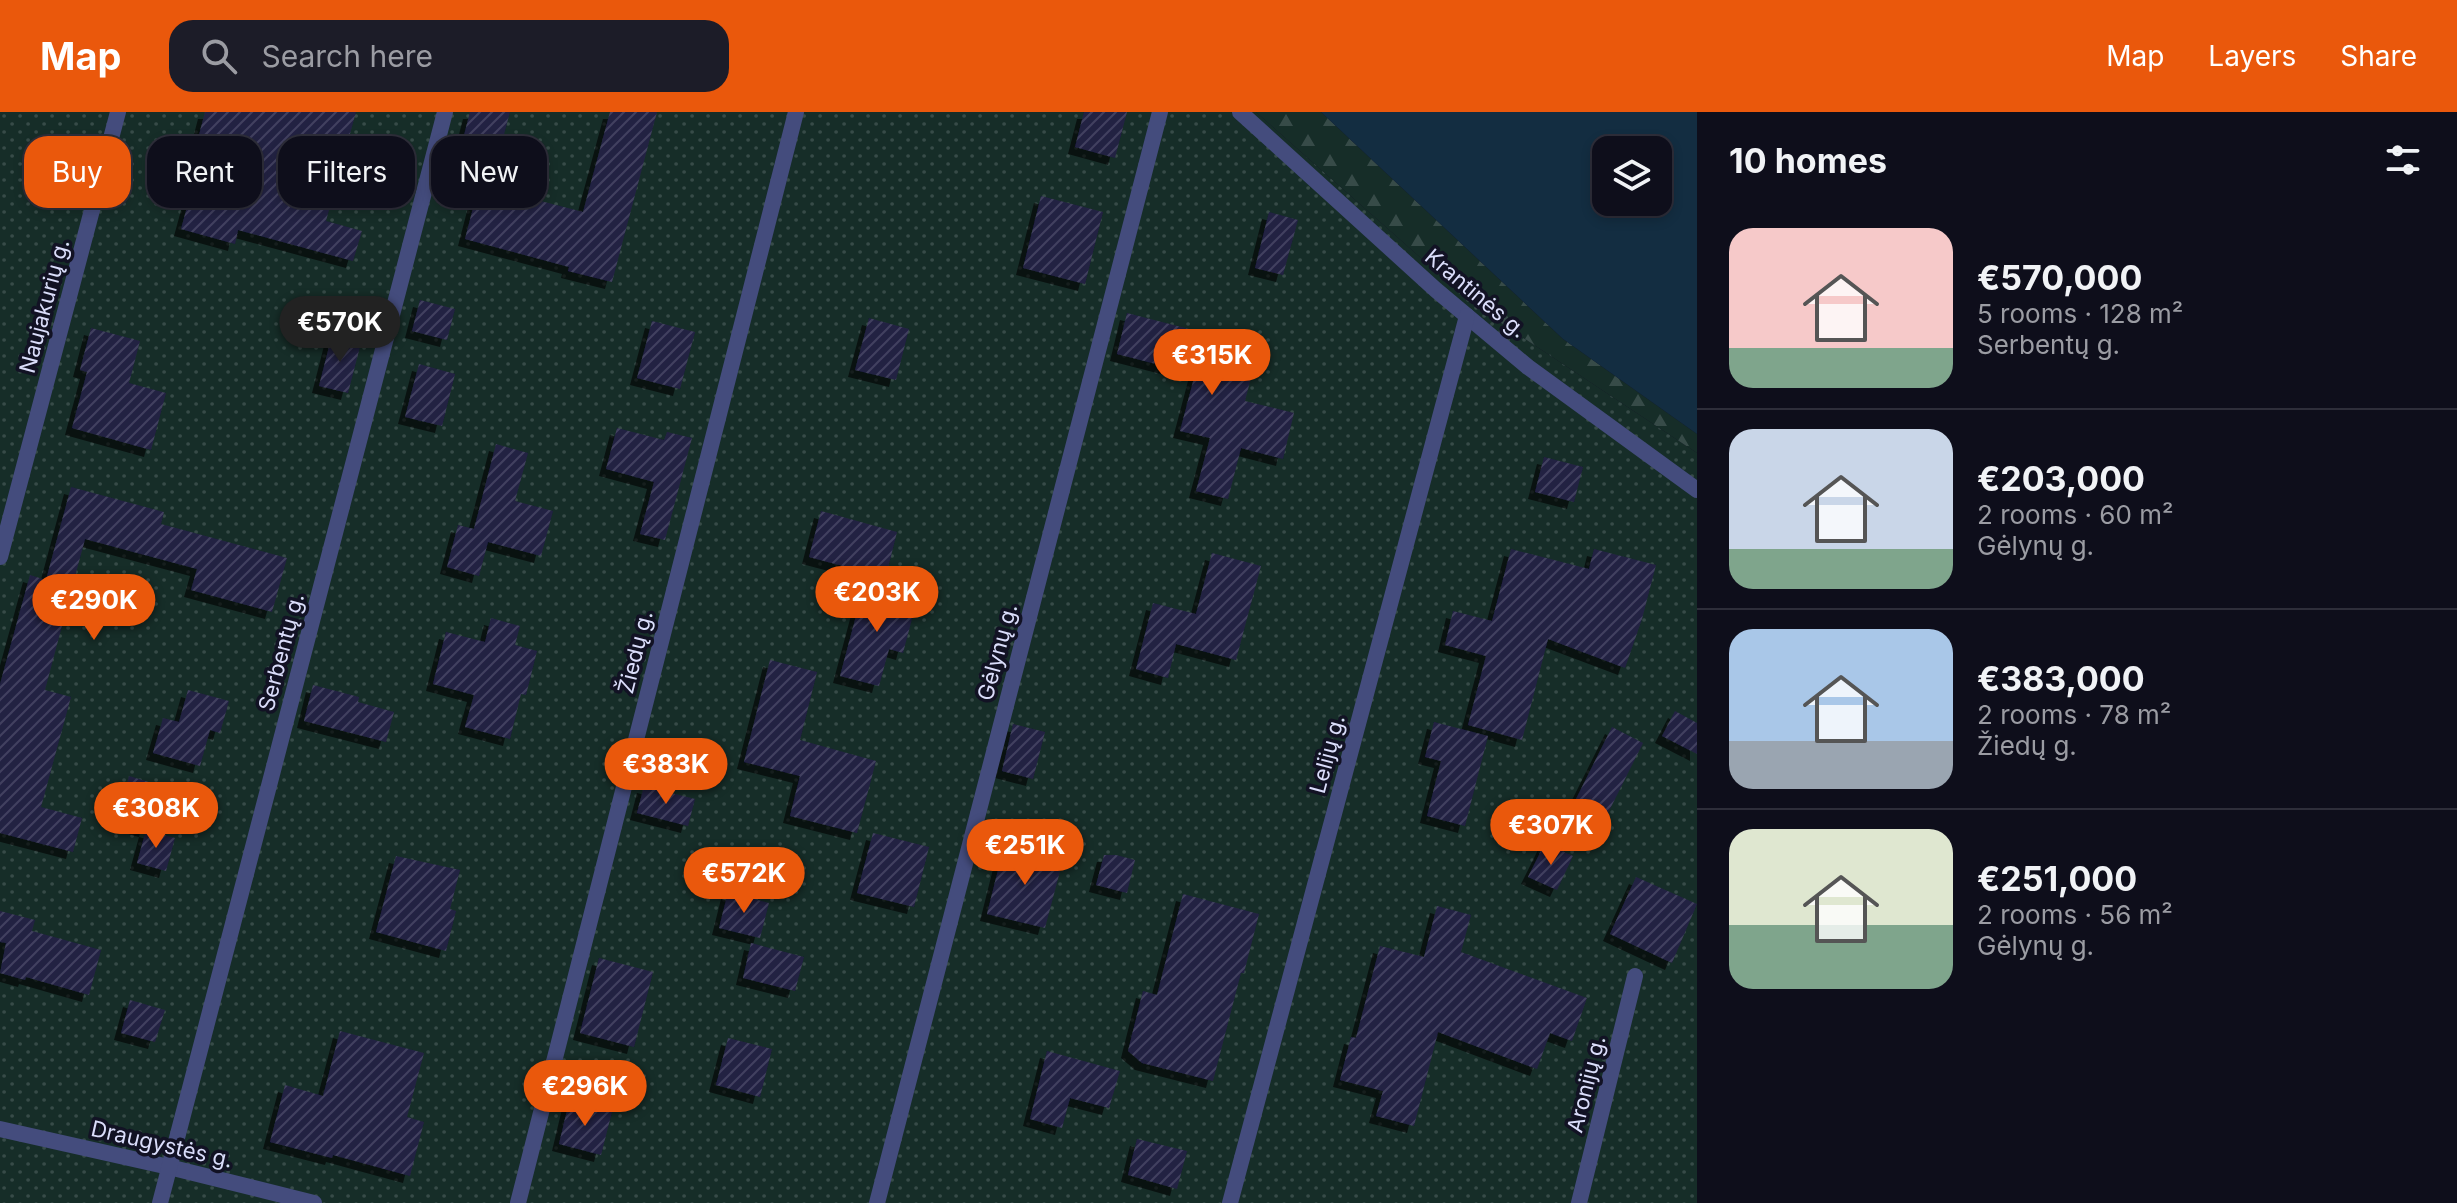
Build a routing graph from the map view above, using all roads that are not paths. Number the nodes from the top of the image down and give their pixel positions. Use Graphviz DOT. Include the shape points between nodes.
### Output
graph roads {
  1 [pos="118,112"];
  2 [pos="445,112"];
  3 [pos="796,112"];
  4 [pos="1160,112"];
  5 [pos="1240,112"];
  6 [pos="1467,316"];
  7 [pos="1697,490"];
  8 [pos="0,557"];
  9 [pos="1635,976"];
  10 [pos="0,1129"];
  11 [pos="169,1167"];
  12 [pos="160,1203"];
  13 [pos="314,1203"];
  14 [pos="518,1203"];
  15 [pos="877,1203"];
  16 [pos="1230,1203"];
  17 [pos="1579,1203"];
  1 -- 8 [label="street, Naujakurių g."];
  2 -- 11 [label="street, Serbentų g."];
  3 -- 14 [label="street, Žiedų g."];
  4 -- 15 [label="street, Gėlynų g."];
  5 -- 6 [label="street, Krantinės g."];
  6 -- 7 [label="street, Krantinės g."];
  6 -- 16 [label="street, Lelijų g."];
  9 -- 17 [label="street, Aronijų g."];
  10 -- 11 [label="street, Draugystės g."];
  11 -- 12 [label="street, Serbentų g."];
  11 -- 13 [label="street, Draugystės g."];
}
